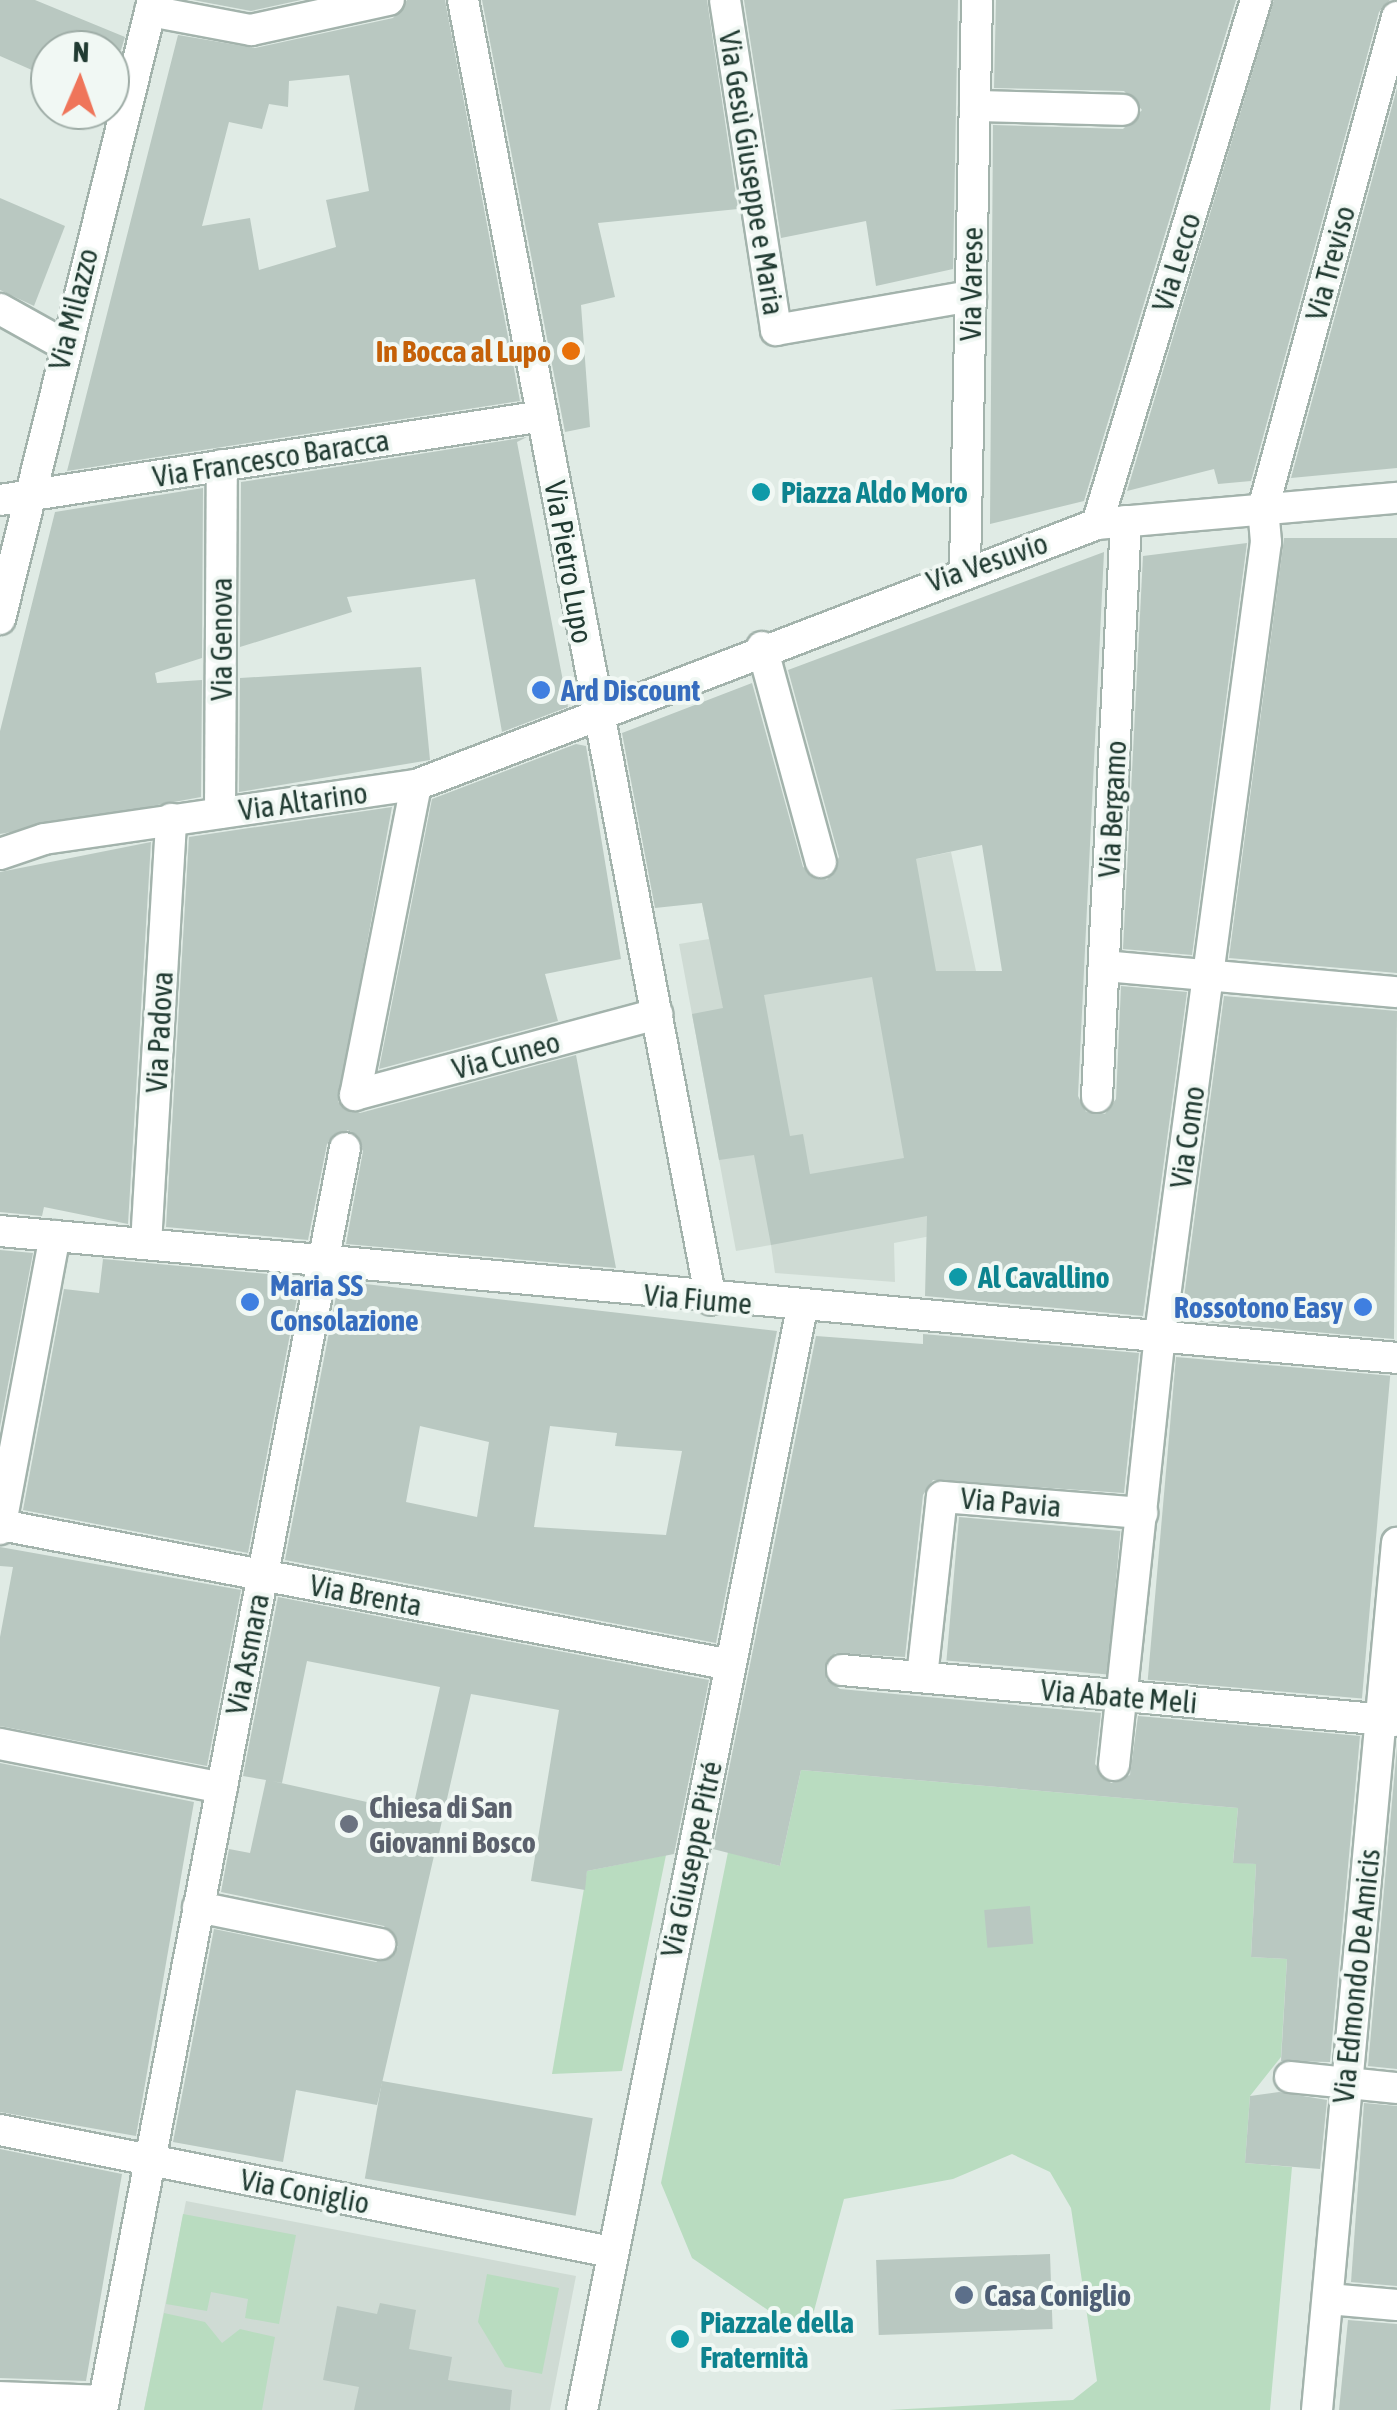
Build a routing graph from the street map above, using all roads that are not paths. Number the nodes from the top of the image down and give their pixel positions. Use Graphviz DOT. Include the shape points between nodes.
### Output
graph roads {
  1 [pos="388,0"];
  2 [pos="463,0"];
  3 [pos="725,0"];
  4 [pos="977,0"];
  5 [pos="1256,0"];
  6 [pos="151,5"];
  7 [pos="1397,17"];
  8 [pos="974,106"];
  9 [pos="1124,110"];
  10 [pos="971,296"];
  11 [pos="0,309"];
  12 [pos="64,344"];
  13 [pos="543,416"];
  14 [pos="222,465"];
  15 [pos="14,498"];
  16 [pos="1397,498"];
  17 [pos="1263,509"];
  18 [pos="1112,522"];
  19 [pos="964,568"];
  20 [pos="0,619"];
  21 [pos="762,647"];
  22 [pos="596,711"];
  23 [pos="416,785"];
  24 [pos="220,812"];
  25 [pos="171,819"];
  26 [pos="0,854"];
  27 [pos="820,862"];
  28 [pos="1104,966"];
  29 [pos="1208,975"];
  30 [pos="1397,992"];
  31 [pos="657,1014"];
  32 [pos="1097,1097"];
  33 [pos="345,1148"];
  34 [pos="0,1231"];
  35 [pos="55,1236"];
  36 [pos="146,1244"];
  37 [pos="322,1263"];
  38 [pos="711,1300"];
  39 [pos="802,1308"];
  40 [pos="1160,1334"];
  41 [pos="1397,1358"];
  42 [pos="1142,1513"];
  43 [pos="0,1527"];
  44 [pos="1397,1543"];
  45 [pos="263,1575"];
  46 [pos="731,1665"];
  47 [pos="842,1670"];
  48 [pos="922,1678"];
  49 [pos="1122,1696"];
  50 [pos="1389,1720"];
  51 [pos="0,1744"];
  52 [pos="1114,1766"];
  53 [pos="222,1788"];
  54 [pos="198,1907"];
  55 [pos="380,1944"];
  56 [pos="1290,2077"];
  57 [pos="1346,2083"];
  58 [pos="1397,2088"];
  59 [pos="0,2130"];
  60 [pos="150,2160"];
  61 [pos="611,2252"];
  62 [pos="1328,2299"];
  63 [pos="1397,2305"];
  64 [pos="0,2397"];
  65 [pos="103,2406"];
  66 [pos="582,2410"];
  67 [pos="1317,2410"];
  1 -- 6 [label="street" via="252,30"];
  2 -- 13 [label="street, Via Pietro Lupo"];
  3 -- 10 [label="street, Via Gesù Giuseppe e Maria" via="776,330"];
  4 -- 8 [label="street, Via Varese"];
  5 -- 18 [label="street, Via Lecco"];
  6 -- 12 [label="street, Via Milazzo"];
  7 -- 17 [label="street, Via Treviso"];
  8 -- 9 [label="street"];
  8 -- 10 [label="street, Via Varese"];
  10 -- 19 [label="street, Via Varese"];
  11 -- 12 [label="street"];
  12 -- 15 [label="street, Via Milazzo"];
  13 -- 14 [label="street, Via Francesco Baracca"];
  13 -- 22 [label="street, Via Pietro Lupo"];
  14 -- 15 [label="street, Via Francesco Baracca"];
  14 -- 24 [label="street, Via Genova"];
  15 -- 20 [label="street, Via Milazzo"];
  16 -- 17 [label="street, Via Vesuvio"];
  17 -- 18 [label="street, Via Vesuvio"];
  17 -- 29 [label="street, Via Como" via="1266,542"];
  18 -- 19 [label="street, Via Vesuvio"];
  18 -- 28 [label="street, Via Bergamo"];
  19 -- 21 [label="street, Via Vesuvio"];
  21 -- 22 [label="street, Via Vesuvio"];
  21 -- 27 [label="street"];
  22 -- 23 [label="street, Via Altarino"];
  22 -- 31 [label="street, Via Pietro Lupo"];
  23 -- 24 [label="street, Via Altarino"];
  23 -- 31 [label="street, Via Cuneo" via="355,1095"];
  24 -- 25 [label="street, Via Altarino"];
  25 -- 26 [label="street, Via Altarino"];
  25 -- 36 [label="street, Via Padova"];
  28 -- 29 [label="street"];
  28 -- 32 [label="street, Via Bergamo"];
  29 -- 30 [label="street"];
  29 -- 40 [label="street, Via Como"];
  31 -- 38 [label="street, Via Pietro Lupo"];
  33 -- 37 [label="street, Via Asmara"];
  34 -- 35 [label="street, Via Fiume"];
  35 -- 36 [label="street, Via Fiume"];
  35 -- 43 [label="street"];
  36 -- 37 [label="street, Via Fiume"];
  37 -- 38 [label="street, Via Fiume"];
  37 -- 45 [label="street, Via Asmara"];
  38 -- 39 [label="street, Via Fiume"];
  39 -- 40 [label="street, Via Fiume"];
  39 -- 46 [label="street, Via Giuseppe Pitré"];
  40 -- 41 [label="street, Via Fiume"];
  40 -- 42 [label="street, Via Como"];
  42 -- 48 [label="street, Via Pavia" via="942,1497"];
  42 -- 49 [label="street, Via Como"];
  43 -- 45 [label="street, Via Brenta"];
  44 -- 50 [label="street, Via Edmondo De Amicis"];
  45 -- 46 [label="street, Via Brenta"];
  45 -- 53 [label="street, Via Asmara"];
  46 -- 61 [label="street, Via Giuseppe Pitré"];
  47 -- 48 [label="street, Via Abate Meli"];
  48 -- 49 [label="street, Via Abate Meli"];
  49 -- 50 [label="street, Via Abate Meli"];
  49 -- 52 [label="street, Via Como"];
  50 -- 57 [label="street, Via Edmondo De Amicis"];
  51 -- 53 [label="street"];
  53 -- 54 [label="street, Via Asmara"];
  54 -- 55 [label="street"];
  54 -- 60 [label="street, Via Asmara"];
  56 -- 57 [label="street"];
  57 -- 58 [label="street"];
  57 -- 62 [label="street, Via Edmondo De Amicis"];
  59 -- 60 [label="street, Via Coniglio"];
  60 -- 61 [label="street, Via Coniglio"];
  60 -- 65 [label="street, Via Asmara"];
  61 -- 66 [label="street, Via Giuseppe Pitré"];
  62 -- 63 [label="street"];
  62 -- 67 [label="street, Via Edmondo De Amicis"];
  64 -- 65 [label="street"];
}
